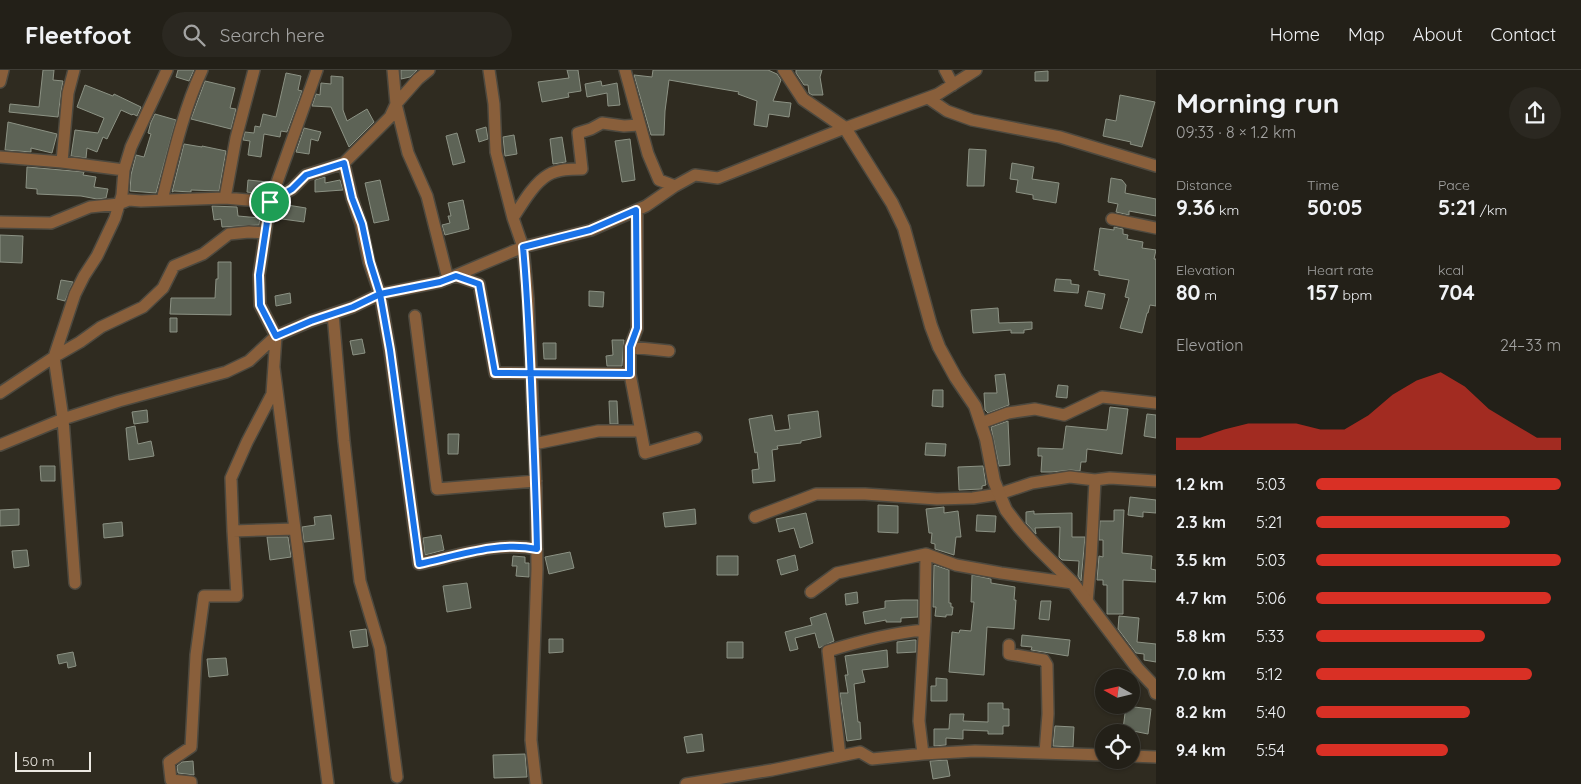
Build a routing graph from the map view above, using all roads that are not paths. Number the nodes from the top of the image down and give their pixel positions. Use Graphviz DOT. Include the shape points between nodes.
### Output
graph roads {
  1 [pos="3,70"];
  2 [pos="74,70"];
  3 [pos="167,70"];
  4 [pos="202,70"];
  5 [pos="254,70"];
  6 [pos="316,70"];
  7 [pos="393,70"];
  8 [pos="429,70"];
  9 [pos="489,70"];
  10 [pos="625,70"];
  11 [pos="784,70"];
  12 [pos="945,70"];
  13 [pos="976,70"];
  14 [pos="0,82"];
  15 [pos="953,85"];
  16 [pos="928,98"];
  17 [pos="396,104"];
  18 [pos="640,125"];
  19 [pos="845,128"];
  20 [pos="0,157"];
  21 [pos="62,162"];
  22 [pos="344,163"];
  23 [pos="1156,166"];
  24 [pos="124,170"];
  25 [pos="676,186"];
  26 [pos="225,198"];
  27 [pos="162,200"];
  28 [pos="270,202"];
  29 [pos="119,204"];
  30 [pos="636,210"];
  31 [pos="513,218"];
  32 [pos="1112,219"];
  33 [pos="0,222"];
  34 [pos="1156,228"];
  35 [pos="265,233"];
  36 [pos="523,247"];
  37 [pos="452,278"];
  38 [pos="380,294"];
  39 [pos="333,314"];
  40 [pos="414,316"];
  41 [pos="276,336"];
  42 [pos="630,347"];
  43 [pos="668,351"];
  44 [pos="54,357"];
  45 [pos="274,368"];
  46 [pos="531,374"];
  47 [pos="630,374"];
  48 [pos="0,393"];
  49 [pos="1156,403"];
  50 [pos="63,420"];
  51 [pos="981,424"];
  52 [pos="641,431"];
  53 [pos="696,438"];
  54 [pos="0,444"];
  55 [pos="534,444"];
  56 [pos="1095,480"];
  57 [pos="536,481"];
  58 [pos="1156,481"];
  59 [pos="999,494"];
  60 [pos="755,517"];
  61 [pos="295,529"];
  62 [pos="234,531"];
  63 [pos="537,549"];
  64 [pos="926,554"];
  65 [pos="75,583"];
  66 [pos="1074,584"];
  67 [pos="812,592"];
  68 [pos="1087,602"];
  69 [pos="924,630"];
  70 [pos="1009,645"];
  71 [pos="1156,693"];
  72 [pos="1045,753"];
  73 [pos="923,754"];
  74 [pos="1095,755"];
  75 [pos="840,756"];
  76 [pos="1140,756"];
  77 [pos="1156,757"];
  78 [pos="397,777"];
  79 [pos="191,784"];
  80 [pos="328,784"];
  81 [pos="536,784"];
  82 [pos="686,784"];
  1 -- 14 [label="street"];
  2 -- 21 [label="street" via="68,93"];
  3 -- 24 [label="street"];
  4 -- 27 [label="street"];
  5 -- 26 [label="street" via="236,138"];
  6 -- 28 [label="street"];
  7 -- 17 [label="street"];
  8 -- 17 [label="street"];
  9 -- 31 [label="street" via="496,152"];
  10 -- 18 [label="street"];
  11 -- 19 [label="street" via="803,99"];
  12 -- 15 [label="street"];
  13 -- 15 [label="street"];
  15 -- 16 [label="street"];
  16 -- 19 [label="street"];
  16 -- 23 [label="street" via="972,120 1060,137"];
  17 -- 22 [label="street" via="390,118"];
  17 -- 37 [label="street" via="408,153 427,196"];
  18 -- 25 [label="street" via="659,180"];
  18 -- 31 [label="street" via="602,123 578,133 582,169 566,169 548,175 530,193"];
  19 -- 25 [label="street" via="718,178 695,175"];
  19 -- 51 [label="street" via="904,228 939,347 975,406"];
  20 -- 21 [label="street"];
  21 -- 24 [label="street"];
  22 -- 28 [label="street" via="306,175 292,189"];
  22 -- 38 [label="street"];
  24 -- 29 [label="street"];
  25 -- 30 [label="street"];
  26 -- 27 [label="street"];
  26 -- 28 [label="street"];
  27 -- 29 [label="street" via="129,200"];
  28 -- 35 [label="street"];
  29 -- 33 [label="street" via="90,207 51,224"];
  29 -- 44 [label="street" via="97,256 75,294"];
  30 -- 36 [label="street" via="590,230"];
  30 -- 42 [label="street" via="637,328"];
  31 -- 36 [label="street"];
  32 -- 34 [label="street"];
  35 -- 41 [label="street" via="259,275 260,305"];
  35 -- 44 [label="street" via="229,234 203,254 174,266 163,288 142,307 101,327"];
  36 -- 37 [label="street"];
  36 -- 46 [label="street"];
  37 -- 38 [label="street"];
  37 -- 46 [label="street" via="479,284 495,373"];
  38 -- 39 [label="street"];
  38 -- 63 [label="street" via="419,564 493,548 525,546"];
  39 -- 41 [label="street"];
  39 -- 78 [label="street" via="360,581 380,648"];
  40 -- 57 [label="street" via="437,489"];
  41 -- 45 [label="street"];
  41 -- 50 [label="street" via="249,361 226,372"];
  42 -- 43 [label="street"];
  42 -- 47 [label="street"];
  44 -- 48 [label="street"];
  44 -- 50 [label="street"];
  45 -- 61 [label="street"];
  45 -- 62 [label="street" via="272,394 231,478"];
  46 -- 47 [label="street"];
  46 -- 55 [label="street"];
  47 -- 52 [label="street"];
  49 -- 51 [label="street" via="1102,397 1064,414 1036,409 1008,413"];
  50 -- 54 [label="street"];
  50 -- 65 [label="street"];
  51 -- 59 [label="street"];
  52 -- 53 [label="street" via="645,453"];
  52 -- 55 [label="street" via="598,431"];
  55 -- 57 [label="street"];
  56 -- 58 [label="street"];
  56 -- 59 [label="street" via="1070,476 1032,483"];
  56 -- 68 [label="street"];
  57 -- 63 [label="street"];
  59 -- 60 [label="street" via="937,499 816,494"];
  59 -- 66 [label="street" via="1019,527"];
  61 -- 62 [label="street"];
  61 -- 80 [label="street"];
  62 -- 79 [label="street" via="237,596 204,596 196,655 191,747 169,762 171,780"];
  63 -- 81 [label="street" via="531,740"];
  64 -- 66 [label="street" via="956,565"];
  64 -- 67 [label="street" via="838,573"];
  64 -- 69 [label="street"];
  66 -- 68 [label="street"];
  68 -- 71 [label="street" via="1154,686"];
  69 -- 73 [label="street" via="919,721"];
  69 -- 75 [label="street" via="866,640 828,651"];
  70 -- 72 [label="street" via="1010,654 1044,660 1047,665"];
  72 -- 73 [label="street" via="975,751"];
  72 -- 74 [label="street"];
  73 -- 75 [label="street" via="872,758 860,752"];
  75 -- 82 [label="street"];
  76 -- 77 [label="street"];
}
